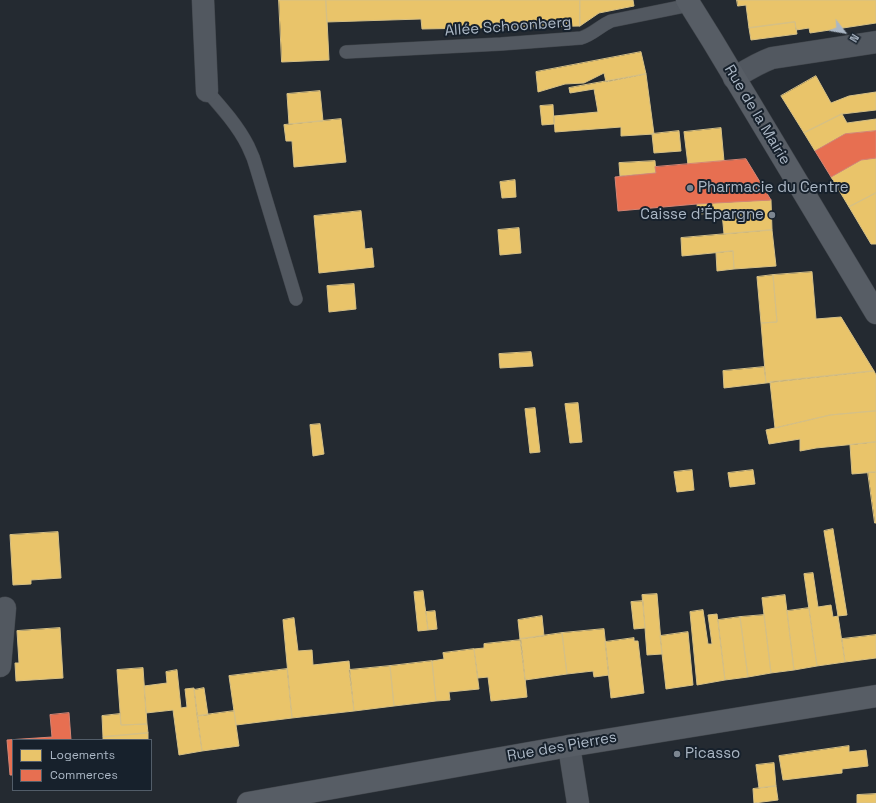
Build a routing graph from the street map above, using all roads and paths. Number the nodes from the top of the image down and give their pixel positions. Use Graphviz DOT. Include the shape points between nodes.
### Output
graph roads {
  1 [pos="203,0"];
  2 [pos="688,2"];
  3 [pos="876,42"];
  4 [pos="346,52"];
  5 [pos="734,78"];
  6 [pos="207,90"];
  7 [pos="296,299"];
  8 [pos="876,313"];
  9 [pos="5,608"];
  10 [pos="0,666"];
  11 [pos="876,696"];
  12 [pos="569,746"];
  13 [pos="248,803"];
  14 [pos="578,803"];
  1 -- 6 [label="street"];
  2 -- 4 [label="lane, Allée Schoonberg" via="611,21 581,38"];
  2 -- 5 [label="main road, Rue de la Mairie"];
  3 -- 5 [label="street" via="772,58 760,62"];
  5 -- 8 [label="main road, Rue de la Mairie"];
  6 -- 7 [label="lane" via="232,121 252,156"];
  9 -- 10 [label="street"];
  11 -- 12 [label="main road, Rue des Pierres"];
  12 -- 13 [label="main road, Rue des Pierres"];
  12 -- 14 [label="street"];
}
